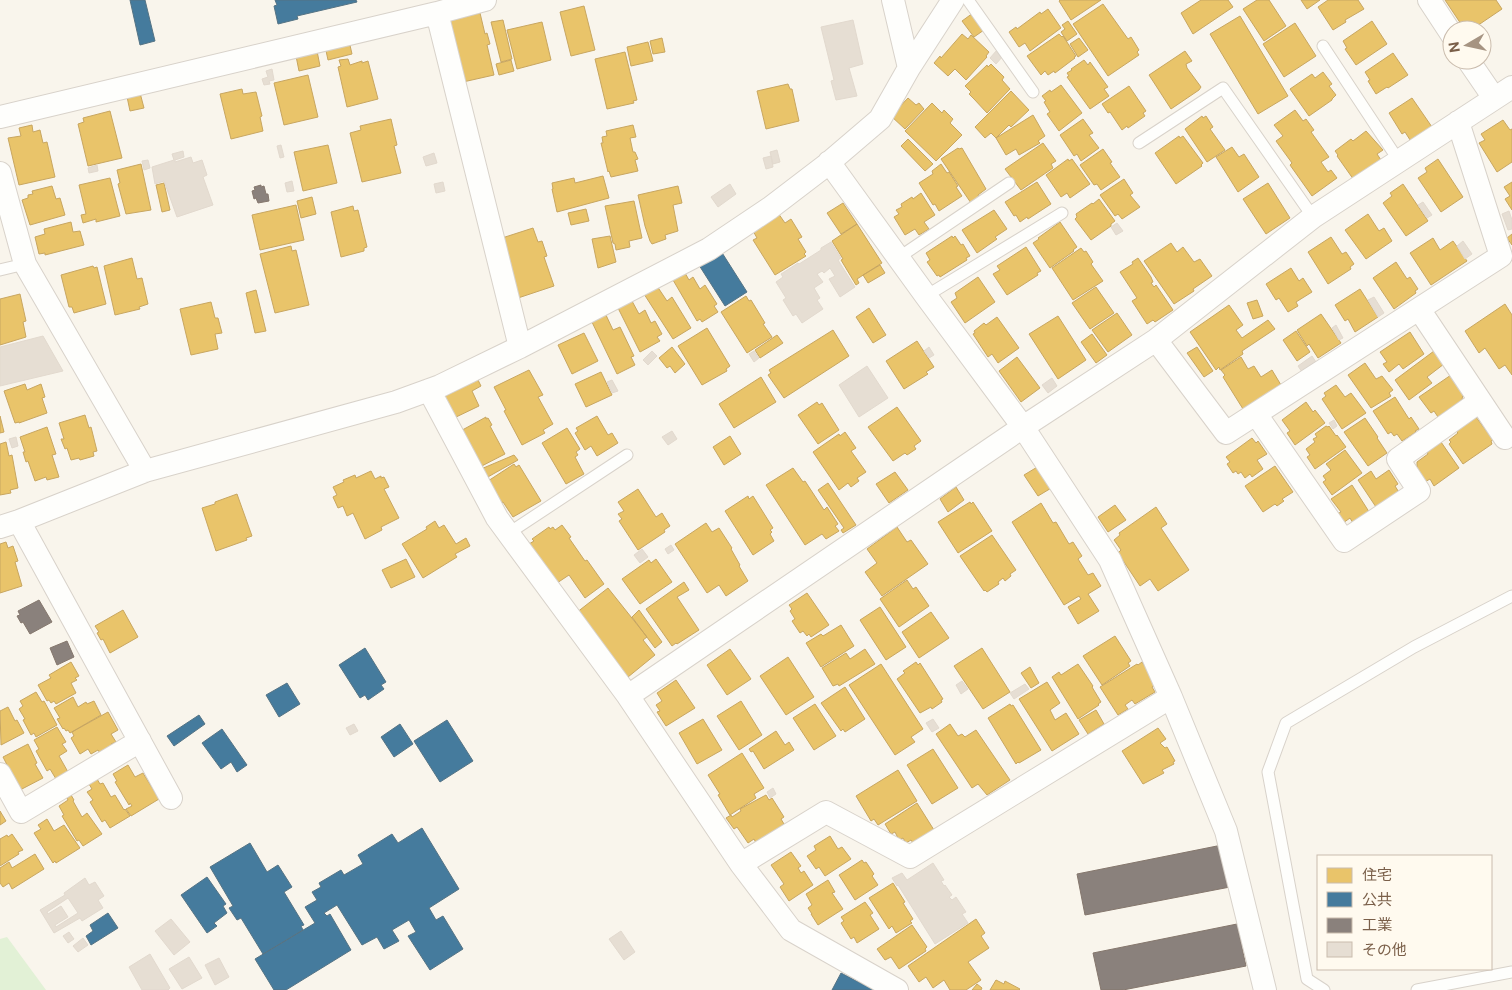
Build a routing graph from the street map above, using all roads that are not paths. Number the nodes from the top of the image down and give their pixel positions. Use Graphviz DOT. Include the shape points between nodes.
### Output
graph roads {
  1 [pos="485,0"];
  2 [pos="893,0"];
  3 [pos="953,0"];
  4 [pos="968,0"];
  5 [pos="1429,0"];
  6 [pos="437,13"];
  7 [pos="1442,20"];
  8 [pos="1323,46"];
  9 [pos="910,68"];
  10 [pos="1479,70"];
  11 [pos="1033,92"];
  12 [pos="1503,93"];
  13 [pos="0,117"];
  14 [pos="1458,122"];
  15 [pos="1139,143"];
  16 [pos="1399,161"];
  17 [pos="829,162"];
  18 [pos="0,173"];
  19 [pos="1008,184"];
  20 [pos="1062,213"];
  21 [pos="1313,217"];
  22 [pos="898,258"];
  23 [pos="25,264"];
  24 [pos="0,270"];
  25 [pos="926,296"];
  26 [pos="1419,308"];
  27 [pos="1156,340"];
  28 [pos="520,347"];
  29 [pos="429,390"];
  30 [pos="1480,401"];
  31 [pos="1256,414"];
  32 [pos="1023,427"];
  33 [pos="1505,438"];
  34 [pos="627,455"];
  35 [pos="145,471"];
  36 [pos="10,524"];
  37 [pos="508,534"];
  38 [pos="1512,596"];
  39 [pos="628,696"];
  40 [pos="1171,697"];
  41 [pos="140,741"];
  42 [pos="0,774"];
  43 [pos="171,798"];
  44 [pos="741,864"];
  45 [pos="1512,972"];
  46 [pos="897,990"];
  47 [pos="1265,990"];
  48 [pos="1324,990"];
  49 [pos="1417,990"];
  1 -- 6 [label="street"];
  2 -- 9 [label="street"];
  3 -- 9 [label="street"];
  4 -- 11 [label="lane"];
  5 -- 7 [label="street"];
  6 -- 13 [label="street"];
  6 -- 28 [label="street"];
  8 -- 16 [label="lane"];
  9 -- 17 [label="street" via="880,119"];
  10 -- 12 [label="street"];
  12 -- 14 [label="street"];
  14 -- 16 [label="street"];
  14 -- 26 [label="street" via="1501,256"];
  15 -- 21 [label="lane" via="1223,88"];
  16 -- 21 [label="street"];
  17 -- 22 [label="street"];
  17 -- 28 [label="street" via="770,208 709,249"];
  18 -- 23 [label="street"];
  19 -- 22 [label="lane"];
  20 -- 25 [label="lane"];
  21 -- 27 [label="street"];
  22 -- 25 [label="street"];
  23 -- 24 [label="lane"];
  23 -- 35 [label="street"];
  25 -- 32 [label="street"];
  26 -- 30 [label="street"];
  26 -- 31 [label="street"];
  27 -- 31 [label="street" via="1226,433"];
  27 -- 32 [label="street"];
  28 -- 29 [label="street"];
  29 -- 35 [label="street"];
  29 -- 37 [label="street"];
  30 -- 31 [label="street" via="1398,459 1419,491 1344,540"];
  30 -- 33 [label="street"];
  32 -- 39 [label="street"];
  32 -- 40 [label="street" via="1110,560"];
  34 -- 37 [label="lane"];
  35 -- 36 [label="street"];
  36 -- 41 [label="street"];
  37 -- 39 [label="street"];
  38 -- 48 [label="lane" via="1414,647 1286,723 1268,772 1307,979"];
  39 -- 44 [label="street"];
  40 -- 44 [label="street" via="910,857 826,812"];
  40 -- 47 [label="street" via="1226,832"];
  41 -- 42 [label="street" via="21,812"];
  41 -- 43 [label="street"];
  44 -- 46 [label="street" via="791,930"];
  45 -- 49 [label="lane"];
}
